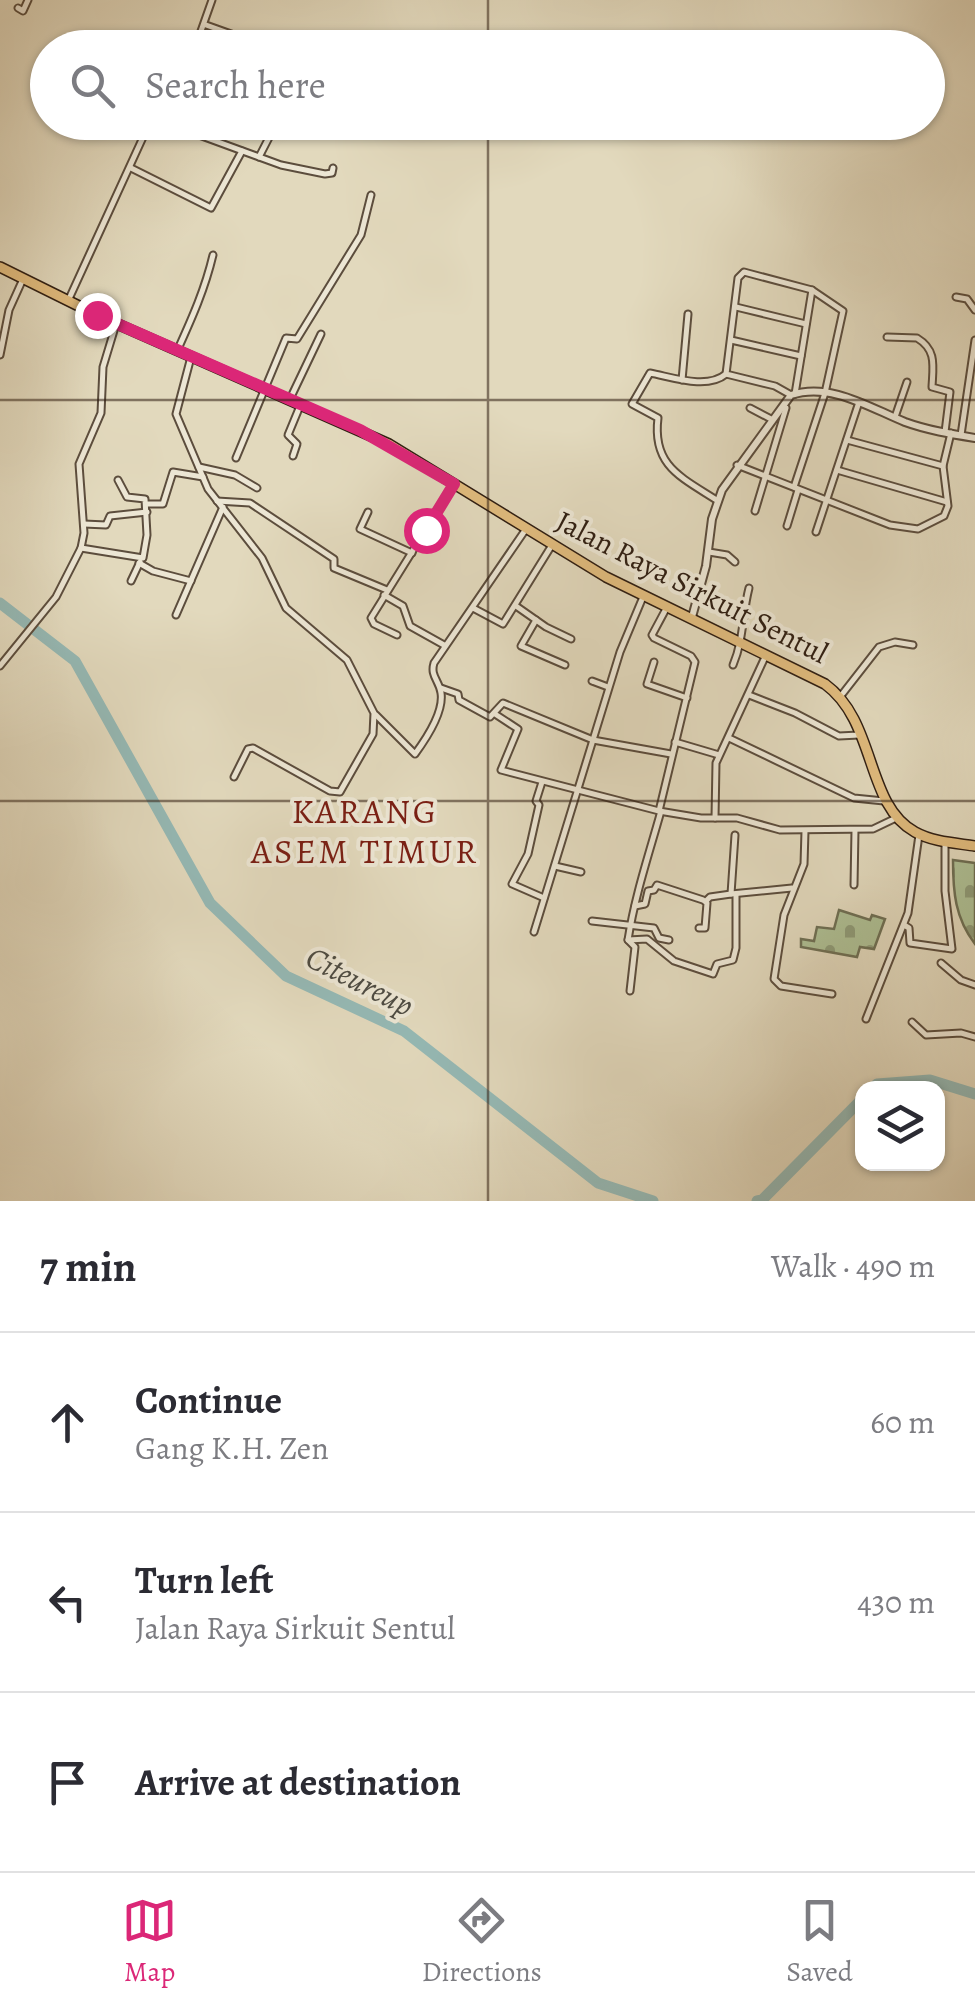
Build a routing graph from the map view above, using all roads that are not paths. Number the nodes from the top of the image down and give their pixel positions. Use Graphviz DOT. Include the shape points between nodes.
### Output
graph roads {
  1 [pos="28,0"];
  2 [pos="212,0"];
  3 [pos="18,8"];
  4 [pos="206,25"];
  5 [pos="204,30"];
  6 [pos="220,30"];
  7 [pos="143,140"];
  8 [pos="214,140"];
  9 [pos="268,140"];
  10 [pos="242,150"];
  11 [pos="259,158"];
  12 [pos="131,168"];
  13 [pos="333,168"];
  14 [pos="371,195"];
  15 [pos="213,255"];
  16 [pos="0,267"];
  17 [pos="23,279"];
  18 [pos="812,290"];
  19 [pos="956,297"];
  20 [pos="68,301"];
  21 [pos="736,307"];
  22 [pos="975,310"];
  23 [pos="688,314"];
  24 [pos="116,324"];
  25 [pos="806,324"];
  26 [pos="321,334"];
  27 [pos="887,337"];
  28 [pos="731,340"];
  29 [pos="975,340"];
  30 [pos="177,351"];
  31 [pos="0,355"];
  32 [pos="800,356"];
  33 [pos="191,358"];
  34 [pos="726,374"];
  35 [pos="682,380"];
  36 [pos="907,382"];
  37 [pos="264,387"];
  38 [pos="825,393"];
  39 [pos="793,394"];
  40 [pos="290,399"];
  41 [pos="859,402"];
  42 [pos="301,404"];
  43 [pos="750,408"];
  44 [pos="786,408"];
  45 [pos="895,417"];
  46 [pos="772,419"];
  47 [pos="948,433"];
  48 [pos="961,435"];
  49 [pos="975,438"];
  50 [pos="847,440"];
  51 [pos="292,456"];
  52 [pos="236,458"];
  53 [pos="737,465"];
  54 [pos="943,466"];
  55 [pos="199,467"];
  56 [pos="837,470"];
  57 [pos="766,476"];
  58 [pos="203,478"];
  59 [pos="118,480"];
  60 [pos="454,484"];
  61 [pos="256,488"];
  62 [pos="796,488"];
  63 [pos="827,500"];
  64 [pos="217,501"];
  65 [pos="718,501"];
  66 [pos="947,502"];
  67 [pos="146,504"];
  68 [pos="222,508"];
  69 [pos="147,512"];
  70 [pos="368,512"];
  71 [pos="755,512"];
  72 [pos="84,524"];
  73 [pos="787,526"];
  74 [pos="526,528"];
  75 [pos="816,532"];
  76 [pos="552,544"];
  77 [pos="81,548"];
  78 [pos="709,552"];
  79 [pos="412,554"];
  80 [pos="141,560"];
  81 [pos="735,562"];
  82 [pos="191,581"];
  83 [pos="131,582"];
  84 [pos="749,588"];
  85 [pos="386,593"];
  86 [pos="644,595"];
  87 [pos="516,606"];
  88 [pos="668,606"];
  89 [pos="473,608"];
  90 [pos="176,615"];
  91 [pos="692,616"];
  92 [pos="536,620"];
  93 [pos="397,635"];
  94 [pos="571,638"];
  95 [pos="742,643"];
  96 [pos="444,644"];
  97 [pos="913,645"];
  98 [pos="766,655"];
  99 [pos="654,662"];
  100 [pos="565,665"];
  101 [pos="0,666"];
  102 [pos="734,666"];
  103 [pos="592,681"];
  104 [pos="609,687"];
  105 [pos="440,689"];
  106 [pos="749,694"];
  107 [pos="840,696"];
  108 [pos="687,698"];
  109 [pos="374,713"];
  110 [pos="495,714"];
  111 [pos="862,734"];
  112 [pos="728,738"];
  113 [pos="593,740"];
  114 [pos="675,742"];
  115 [pos="671,754"];
  116 [pos="719,755"];
  117 [pos="234,776"];
  118 [pos="542,782"];
  119 [pos="579,791"];
  120 [pos="887,802"];
  121 [pos="660,811"];
  122 [pos="715,818"];
  123 [pos="896,818"];
  124 [pos="854,830"];
  125 [pos="805,831"];
  126 [pos="735,834"];
  127 [pos="919,835"];
  128 [pos="946,842"];
  129 [pos="975,846"];
  130 [pos="555,866"];
  131 [pos="581,872"];
  132 [pos="854,885"];
  133 [pos="792,888"];
  134 [pos="734,894"];
  135 [pos="544,898"];
  136 [pos="706,901"];
  137 [pos="635,906"];
  138 [pos="592,921"];
  139 [pos="904,924"];
  140 [pos="630,926"];
  141 [pos="699,928"];
  142 [pos="534,932"];
  143 [pos="628,940"];
  144 [pos="669,940"];
  145 [pos="941,963"];
  146 [pos="975,986"];
  147 [pos="630,991"];
  148 [pos="832,994"];
  149 [pos="866,1018"];
  150 [pos="912,1022"];
  151 [pos="975,1037"];
  1 -- 3 [label="street"];
  2 -- 4 [label="street"];
  4 -- 5 [label="street"];
  4 -- 6 [label="street"];
  7 -- 12 [label="street"];
  8 -- 10 [label="street"];
  9 -- 11 [label="street"];
  10 -- 11 [label="street"];
  10 -- 12 [label="street" via="211,208"];
  11 -- 13 [label="street" via="317,173"];
  12 -- 20 [label="street"];
  14 -- 37 [label="street" via="361,235 298,339 286,338"];
  15 -- 30 [label="street" via="200,308"];
  16 -- 17 [label="main road, Jalan Raya Sirkuit Sentul"];
  17 -- 20 [label="main road, Jalan Raya Sirkuit Sentul"];
  17 -- 31 [label="street"];
  18 -- 21 [label="street" via="744,272"];
  18 -- 25 [label="street"];
  18 -- 38 [label="street" via="844,312"];
  19 -- 22 [label="street"];
  20 -- 24 [label="main road, Jalan Raya Sirkuit Sentul"];
  21 -- 25 [label="street"];
  21 -- 28 [label="street"];
  23 -- 35 [label="street"];
  24 -- 30 [label="main road, Jalan Raya Sirkuit Sentul"];
  24 -- 72 [label="street" via="102,367 101,410 80,461"];
  25 -- 32 [label="street"];
  26 -- 40 [label="street"];
  27 -- 47 [label="street" via="918,338 931,350 932,387 950,392"];
  28 -- 32 [label="street"];
  28 -- 34 [label="street"];
  29 -- 48 [label="street"];
  30 -- 33 [label="main road, Jalan Raya Sirkuit Sentul"];
  32 -- 39 [label="street"];
  33 -- 37 [label="main road, Jalan Raya Sirkuit Sentul"];
  33 -- 55 [label="street" via="176,414"];
  34 -- 35 [label="street"];
  34 -- 39 [label="street"];
  35 -- 65 [label="street" via="650,373 633,406 658,418 658,447 668,466"];
  36 -- 45 [label="street"];
  37 -- 40 [label="main road, Jalan Raya Sirkuit Sentul"];
  37 -- 52 [label="street"];
  38 -- 39 [label="street"];
  38 -- 41 [label="street"];
  38 -- 62 [label="street"];
  39 -- 46 [label="street"];
  40 -- 42 [label="main road, Jalan Raya Sirkuit Sentul"];
  41 -- 45 [label="street"];
  41 -- 50 [label="street"];
  42 -- 51 [label="street" via="288,435 297,444"];
  42 -- 60 [label="main road, Jalan Raya Sirkuit Sentul" via="389,444"];
  43 -- 46 [label="street"];
  44 -- 57 [label="street"];
  45 -- 47 [label="street"];
  46 -- 53 [label="street"];
  47 -- 48 [label="street"];
  47 -- 54 [label="street"];
  48 -- 49 [label="street"];
  50 -- 54 [label="street"];
  50 -- 56 [label="street"];
  53 -- 57 [label="street"];
  53 -- 65 [label="street"];
  54 -- 66 [label="street"];
  55 -- 58 [label="street"];
  55 -- 61 [label="street"];
  56 -- 63 [label="street"];
  56 -- 66 [label="street"];
  57 -- 62 [label="street"];
  57 -- 71 [label="street"];
  58 -- 64 [label="street"];
  58 -- 67 [label="street" via="172,472 164,503"];
  59 -- 67 [label="street" via="126,496 143,497"];
  60 -- 74 [label="main road, Jalan Raya Sirkuit Sentul"];
  60 -- 79 [label="street"];
  62 -- 63 [label="street"];
  62 -- 73 [label="street"];
  63 -- 66 [label="street" via="906,529 940,519"];
  63 -- 75 [label="street"];
  64 -- 68 [label="street"];
  64 -- 85 [label="street" via="250,502 334,558 334,568"];
  65 -- 78 [label="street"];
  67 -- 69 [label="street"];
  68 -- 82 [label="street"];
  68 -- 109 [label="street" via="270,571 286,608 340,652"];
  69 -- 72 [label="street" via="110,516 106,525"];
  69 -- 80 [label="street"];
  70 -- 79 [label="street" via="360,529"];
  72 -- 77 [label="street"];
  74 -- 76 [label="main road, Jalan Raya Sirkuit Sentul"];
  74 -- 89 [label="street"];
  76 -- 86 [label="main road, Jalan Raya Sirkuit Sentul"];
  76 -- 87 [label="street"];
  77 -- 80 [label="street"];
  77 -- 101 [label="street" via="46,611"];
  78 -- 81 [label="street"];
  78 -- 91 [label="street"];
  79 -- 85 [label="street"];
  80 -- 82 [label="street" via="154,571"];
  80 -- 83 [label="street"];
  82 -- 90 [label="street"];
  84 -- 95 [label="street"];
  85 -- 93 [label="street" via="371,620"];
  85 -- 96 [label="street" via="403,606 410,626"];
  86 -- 88 [label="main road, Jalan Raya Sirkuit Sentul"];
  86 -- 104 [label="street"];
  87 -- 89 [label="street" via="503,624"];
  87 -- 92 [label="street"];
  88 -- 91 [label="main road, Jalan Raya Sirkuit Sentul"];
  88 -- 108 [label="street" via="652,635 694,658"];
  89 -- 96 [label="street"];
  91 -- 95 [label="main road, Jalan Raya Sirkuit Sentul"];
  92 -- 94 [label="street"];
  92 -- 100 [label="street" via="520,646"];
  95 -- 98 [label="main road, Jalan Raya Sirkuit Sentul"];
  95 -- 102 [label="street"];
  96 -- 105 [label="street" via="432,668"];
  97 -- 107 [label="street" via="879,647"];
  98 -- 106 [label="street"];
  98 -- 107 [label="main road, Jalan Raya Sirkuit Sentul"];
  99 -- 108 [label="street" via="647,684"];
  103 -- 104 [label="street"];
  104 -- 113 [label="street"];
  105 -- 109 [label="street" via="440,705 416,754"];
  105 -- 110 [label="street" via="452,690 482,714"];
  106 -- 111 [label="street" via="839,736"];
  106 -- 112 [label="street"];
  107 -- 111 [label="main road, Jalan Raya Sirkuit Sentul"];
  108 -- 114 [label="street"];
  109 -- 117 [label="street" via="372,734 341,791 253,748"];
  110 -- 113 [label="street" via="503,703"];
  110 -- 118 [label="street" via="518,729 501,770"];
  111 -- 120 [label="main road, Jalan Raya Sirkuit Sentul"];
  112 -- 116 [label="street"];
  112 -- 120 [label="street" via="854,798"];
  113 -- 115 [label="street"];
  113 -- 119 [label="street"];
  114 -- 115 [label="street"];
  114 -- 116 [label="street"];
  115 -- 121 [label="street"];
  116 -- 122 [label="street"];
  118 -- 119 [label="street"];
  118 -- 135 [label="street" via="528,854 512,884"];
  119 -- 121 [label="street"];
  119 -- 130 [label="street"];
  120 -- 123 [label="main road, Jalan Raya Sirkuit Sentul"];
  121 -- 122 [label="street"];
  121 -- 137 [label="street"];
  122 -- 125 [label="street"];
  123 -- 124 [label="street"];
  123 -- 127 [label="main road, Jalan Raya Sirkuit Sentul"];
  124 -- 125 [label="street"];
  124 -- 132 [label="street"];
  125 -- 133 [label="street" via="804,864"];
  126 -- 134 [label="street"];
  127 -- 128 [label="main road, Jalan Raya Sirkuit Sentul"];
  127 -- 139 [label="street"];
  128 -- 129 [label="main road, Jalan Raya Sirkuit Sentul"];
  128 -- 139 [label="street" via="952,949 910,943"];
  130 -- 131 [label="street"];
  130 -- 135 [label="street"];
  133 -- 134 [label="street"];
  133 -- 148 [label="street" via="774,978 780,986"];
  134 -- 136 [label="street"];
  134 -- 143 [label="street" via="733,960 717,964 713,974 674,961 647,940"];
  135 -- 142 [label="street"];
  136 -- 137 [label="street" via="656,885 644,906"];
  136 -- 141 [label="street" via="705,928"];
  137 -- 140 [label="street"];
  138 -- 140 [label="street"];
  139 -- 149 [label="street"];
  140 -- 143 [label="street"];
  140 -- 144 [label="street" via="654,928"];
  143 -- 147 [label="street" via="635,947"];
  145 -- 146 [label="street"];
  150 -- 151 [label="street" via="926,1035"];
}
